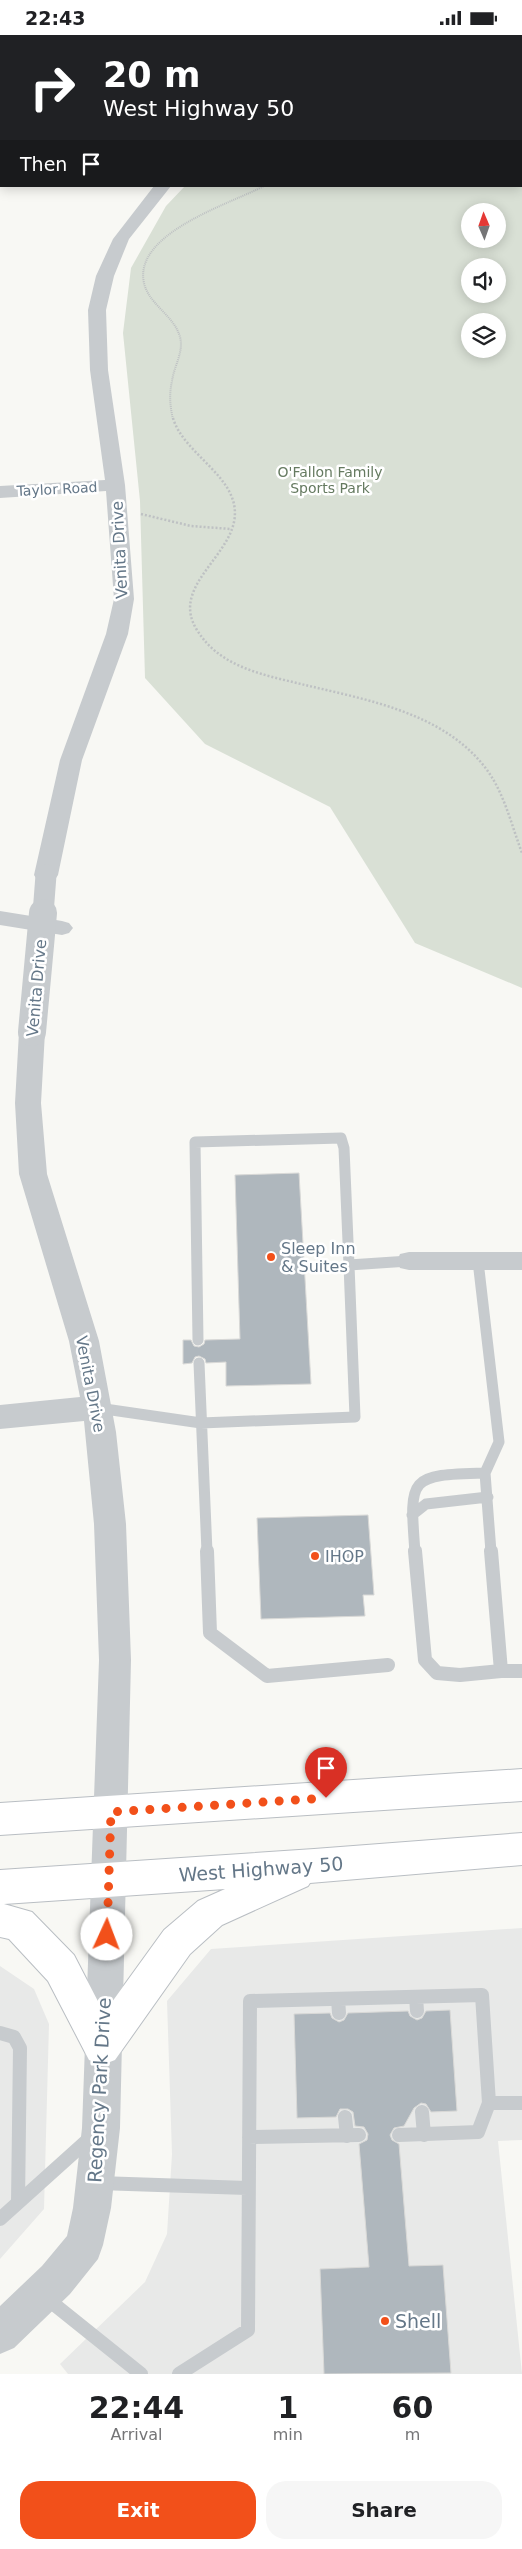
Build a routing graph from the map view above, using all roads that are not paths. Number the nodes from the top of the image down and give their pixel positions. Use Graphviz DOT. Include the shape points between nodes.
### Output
graph roads {
  1 [pos="163,187"];
  2 [pos="0,491"];
  3 [pos="115,491"];
  4 [pos="0,918"];
  5 [pos="62,928"];
  6 [pos="409,1261"];
  7 [pos="478,1261"];
  8 [pos="522,1261"];
  9 [pos="349,1265"];
  10 [pos="198,1340"];
  11 [pos="198,1363"];
  12 [pos="97,1408"];
  13 [pos="0,1417"];
  14 [pos="201,1423"];
  15 [pos="485,1473"];
  16 [pos="488,1497"];
  17 [pos="412,1515"];
  18 [pos="388,1665"];
  19 [pos="501,1671"];
  20 [pos="522,1671"];
  21 [pos="522,1785"];
  22 [pos="111,1812"];
  23 [pos="0,1819"];
  24 [pos="522,1849"];
  25 [pos="314,1866"];
  26 [pos="109,1879"];
  27 [pos="0,1887"];
  28 [pos="0,1920"];
  29 [pos="0,2033"];
  30 [pos="102,2047"];
  31 [pos="489,2103"];
  32 [pos="522,2103"];
  33 [pos="422,2112"];
  34 [pos="345,2117"];
  35 [pos="101,2128"];
  36 [pos="398,2135"];
  37 [pos="424,2135"];
  38 [pos="248,2137"];
  39 [pos="95,2183"];
  40 [pos="247,2188"];
  41 [pos="18,2202"];
  42 [pos="0,2219"];
  43 [pos="41,2294"];
  44 [pos="0,2335"];
  45 [pos="141,2374"];
  46 [pos="178,2374"];
  1 -- 3 [label="street, Venita Drive" via="121,239 105,276 97,309 99,370"];
  2 -- 3 [label="street, Taylor Road"];
  3 -- 12 [label="street, Venita Drive, bridge" via="124,599 117,633 71,759 46,875 28,1103 33,1174 84,1341"];
  4 -- 5 [label="street"];
  6 -- 7 [label="street"];
  6 -- 9 [label="lane"];
  7 -- 8 [label="street"];
  7 -- 15 [label="lane" via="498,1442"];
  9 -- 10 [label="lane" via="341,1138 195,1142"];
  9 -- 14 [label="lane" via="355,1417"];
  11 -- 14 [label="lane"];
  12 -- 13 [label="street"];
  12 -- 14 [label="lane"];
  12 -- 22 [label="street, Venita Drive" via="110,1524 115,1660"];
  14 -- 18 [label="lane" via="210,1633 267,1676"];
  15 -- 16 [label="lane"];
  15 -- 17 [label="lane" via="426,1476 416,1485 410,1498"];
  16 -- 17 [label="lane" via="426,1504"];
  16 -- 19 [label="lane"];
  17 -- 19 [label="lane" via="425,1660 437,1673 460,1675"];
  19 -- 20 [label="lane"];
  21 -- 22 [label="main road"];
  22 -- 23 [label="main road"];
  22 -- 26 [label="street, Regency Park Drive"];
  24 -- 25 [label="main road, West Highway 50"];
  25 -- 26 [label="main road, West Highway 50"];
  25 -- 30 [label="main road" via="210,1913 176,1942"];
  26 -- 27 [label="main road, West Highway 50"];
  26 -- 30 [label="street, Regency Park Drive"];
  28 -- 30 [label="main road" via="19,1924 61,1968"];
  29 -- 41 [label="lane" via="14,2037 20,2048"];
  30 -- 35 [label="street, Regency Park Drive"];
  31 -- 32 [label="lane"];
  31 -- 37 [label="lane" via="478,2132"];
  31 -- 38 [label="lane" via="482,1995 416,2004 338,2006 250,2001"];
  33 -- 37 [label="lane"];
  34 -- 38 [label="lane" via="353,2136"];
  35 -- 39 [label="street, Regency Park Drive"];
  35 -- 41 [label="lane"];
  36 -- 37 [label="lane"];
  38 -- 40 [label="lane"];
  39 -- 40 [label="lane"];
  39 -- 43 [label="street, Regency Park Drive" via="84,2245"];
  40 -- 46 [label="lane" via="248,2330"];
  41 -- 42 [label="lane"];
  43 -- 44 [label="street, Regency Park Drive"];
  43 -- 45 [label="lane"];
}
